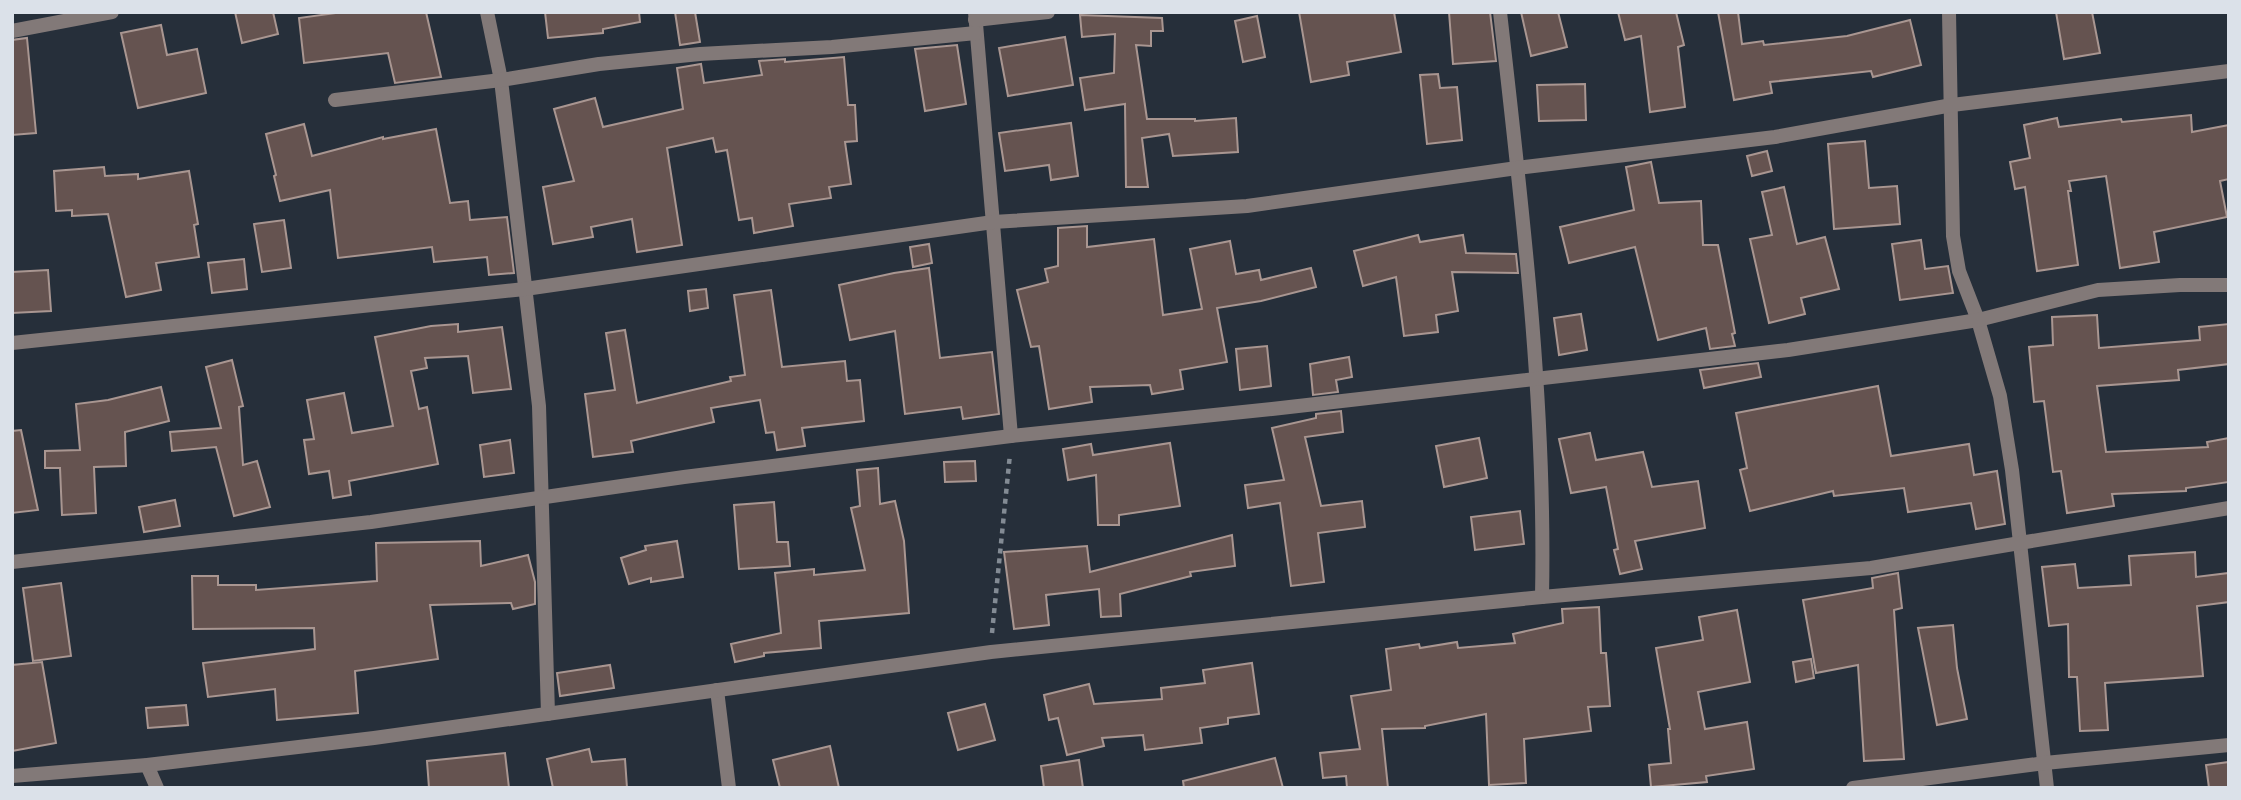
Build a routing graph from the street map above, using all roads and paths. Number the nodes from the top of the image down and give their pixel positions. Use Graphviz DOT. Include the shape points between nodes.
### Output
graph roads {
  1 [pos="112,12"];
  2 [pos="487,12"];
  3 [pos="1048,12"];
  4 [pos="1500,12"];
  5 [pos="1949,12"];
  6 [pos="975,22"];
  7 [pos="12,31"];
  8 [pos="2229,71"];
  9 [pos="500,80"];
  10 [pos="335,100"];
  11 [pos="1952,105"];
  12 [pos="1517,168"];
  13 [pos="993,222"];
  14 [pos="2229,285"];
  15 [pos="525,289"];
  16 [pos="1978,320"];
  17 [pos="12,344"];
  18 [pos="1537,379"];
  19 [pos="1011,436"];
  20 [pos="542,496"];
  21 [pos="2229,508"];
  22 [pos="2019,541"];
  23 [pos="12,562"];
  24 [pos="1542,597"];
  25 [pos="991,652"];
  26 [pos="717,691"];
  27 [pos="548,714"];
  28 [pos="2229,744"];
  29 [pos="2045,763"];
  30 [pos="147,765"];
  31 [pos="12,776"];
  32 [pos="156,788"];
  33 [pos="729,788"];
  34 [pos="1853,788"];
  35 [pos="2048,788"];
  1 -- 7 [label="street"];
  2 -- 9 [label="street"];
  3 -- 6 [label="street"];
  4 -- 12 [label="street"];
  5 -- 11 [label="street"];
  6 -- 9 [label="street" via="832,47 599,64"];
  6 -- 13 [label="street"];
  8 -- 11 [label="street"];
  9 -- 10 [label="street"];
  9 -- 15 [label="street"];
  11 -- 12 [label="street" via="1775,137"];
  11 -- 16 [label="street" via="1953,236 1959,271"];
  12 -- 13 [label="street" via="1247,206"];
  12 -- 18 [label="street"];
  13 -- 15 [label="street"];
  13 -- 19 [label="street"];
  14 -- 16 [label="street" via="2098,290"];
  15 -- 17 [label="street"];
  15 -- 20 [label="street" via="539,406"];
  16 -- 18 [label="street" via="1788,350"];
  16 -- 22 [label="street" via="2000,396"];
  18 -- 19 [label="street"];
  18 -- 24 [label="street"];
  19 -- 20 [label="street"];
  19 -- 25 [label="path"];
  20 -- 23 [label="street" via="371,522"];
  20 -- 27 [label="street"];
  21 -- 22 [label="street"];
  22 -- 24 [label="street" via="1871,568"];
  22 -- 29 [label="street"];
  24 -- 25 [label="street"];
  25 -- 26 [label="street"];
  26 -- 27 [label="street"];
  26 -- 33 [label="street"];
  27 -- 30 [label="street"];
  28 -- 29 [label="street"];
  29 -- 34 [label="street"];
  29 -- 35 [label="street"];
  30 -- 31 [label="street"];
  30 -- 32 [label="street"];
}
